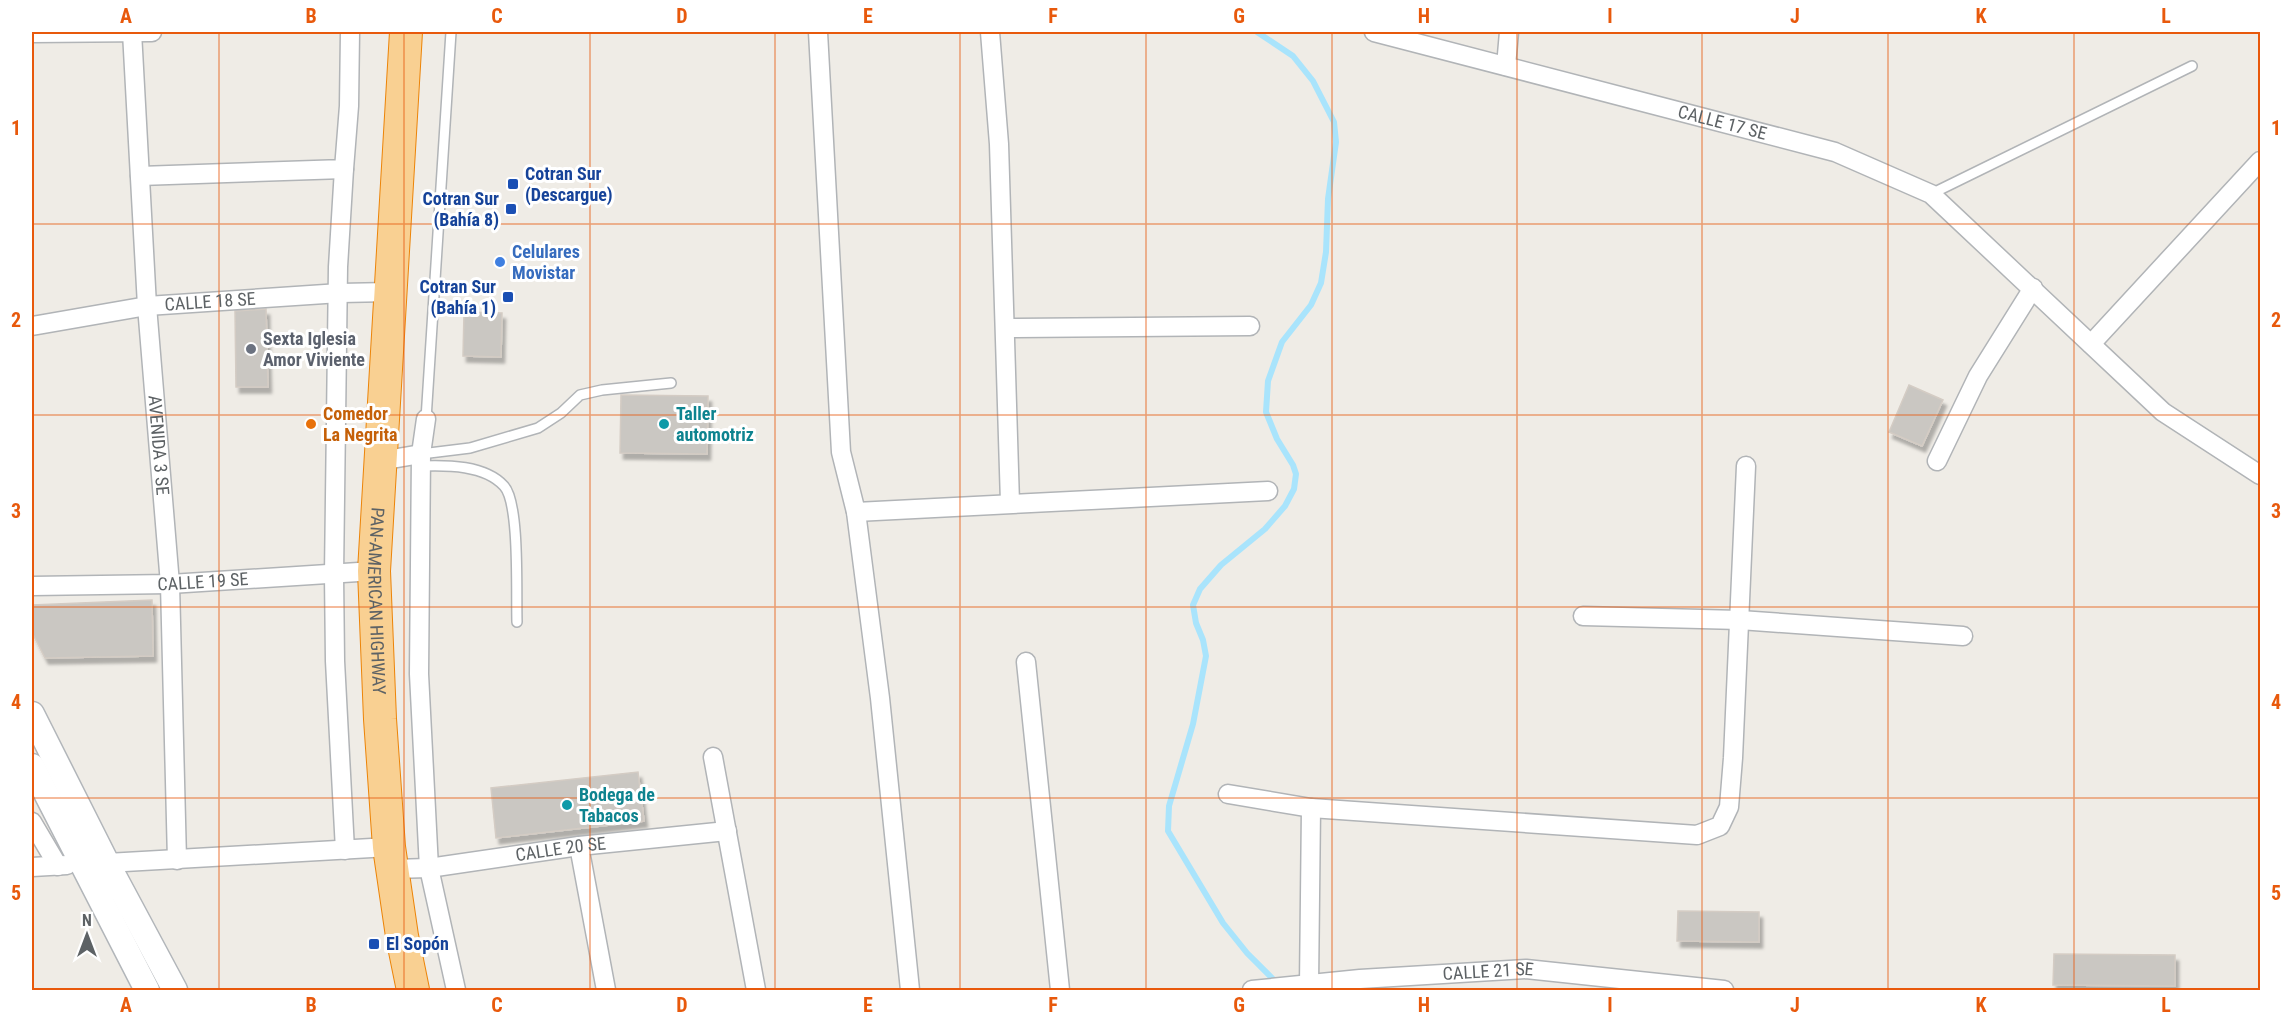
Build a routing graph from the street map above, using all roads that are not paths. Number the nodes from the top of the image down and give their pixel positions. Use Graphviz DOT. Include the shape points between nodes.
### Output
graph roads {
  1 [pos="132,32"];
  2 [pos="152,32"];
  3 [pos="350,32"];
  4 [pos="406,32"];
  5 [pos="451,32"];
  6 [pos="818,32"];
  7 [pos="990,32"];
  8 [pos="1374,32"];
  9 [pos="1509,32"];
  10 [pos="32,33"];
  11 [pos="1506,66"];
  12 [pos="2192,66"];
  13 [pos="2260,161"];
  14 [pos="344,169"];
  15 [pos="140,176"];
  16 [pos="1931,194"];
  17 [pos="2033,288"];
  18 [pos="390,292"];
  19 [pos="340,293"];
  20 [pos="147,306"];
  21 [pos="32,326"];
  22 [pos="1250,326"];
  23 [pos="1006,328"];
  24 [pos="2091,344"];
  25 [pos="671,383"];
  26 [pos="426,419"];
  27 [pos="380,460"];
  28 [pos="421,460"];
  29 [pos="1937,460"];
  30 [pos="1746,466"];
  31 [pos="2260,475"];
  32 [pos="1268,491"];
  33 [pos="1010,503"];
  34 [pos="856,512"];
  35 [pos="374,572"];
  36 [pos="334,575"];
  37 [pos="170,584"];
  38 [pos="32,586"];
  39 [pos="1583,616"];
  40 [pos="1740,620"];
  41 [pos="517,622"];
  42 [pos="1963,636"];
  43 [pos="1026,662"];
  44 [pos="32,714"];
  45 [pos="713,757"];
  46 [pos="32,766"];
  47 [pos="1228,794"];
  48 [pos="1311,808"];
  49 [pos="32,822"];
  50 [pos="727,831"];
  51 [pos="579,846"];
  52 [pos="345,850"];
  53 [pos="391,858"];
  54 [pos="177,860"];
  55 [pos="107,863"];
  56 [pos="69,865"];
  57 [pos="32,867"];
  58 [pos="429,868"];
  59 [pos="1309,985"];
  60 [pos="147,990"];
  61 [pos="175,990"];
  62 [pos="413,990"];
  63 [pos="456,990"];
  64 [pos="606,990"];
  65 [pos="756,990"];
  66 [pos="910,990"];
  67 [pos="1060,990"];
  68 [pos="1252,990"];
  69 [pos="1724,990"];
  1 -- 2 [label="street"];
  1 -- 10 [label="street"];
  1 -- 15 [label="street, AVENIDA 3 SE"];
  3 -- 14 [label="street"];
  4 -- 18 [label="highway, PAN-AMERICAN HIGHWAY"];
  5 -- 26 [label="lane"];
  6 -- 34 [label="street" via="841,452"];
  7 -- 23 [label="street"];
  8 -- 11 [label="street, CALLE 17 SE"];
  9 -- 11 [label="street"];
  11 -- 16 [label="street, CALLE 17 SE" via="1835,152"];
  12 -- 16 [label="lane"];
  13 -- 24 [label="street"];
  14 -- 15 [label="street"];
  14 -- 19 [label="street"];
  15 -- 20 [label="street, AVENIDA 3 SE"];
  16 -- 17 [label="street, CALLE 17 SE"];
  17 -- 24 [label="street, CALLE 17 SE"];
  17 -- 29 [label="street" via="1978,376"];
  18 -- 19 [label="street, CALLE 18 SE"];
  18 -- 27 [label="highway, PAN-AMERICAN HIGHWAY"];
  19 -- 20 [label="street, CALLE 18 SE"];
  19 -- 36 [label="street"];
  20 -- 21 [label="street, CALLE 18 SE"];
  20 -- 37 [label="street, AVENIDA 3 SE"];
  22 -- 23 [label="street"];
  23 -- 33 [label="street"];
  24 -- 31 [label="street, CALLE 17 SE" via="2163,412"];
  25 -- 28 [label="lane" via="580,395 538,428"];
  26 -- 28 [label="street"];
  27 -- 28 [label="street"];
  27 -- 35 [label="highway, PAN-AMERICAN HIGHWAY"];
  28 -- 41 [label="lane" via="480,470 506,487 514,513"];
  28 -- 58 [label="street" via="419,674"];
  30 -- 40 [label="street"];
  32 -- 33 [label="street"];
  33 -- 34 [label="street"];
  34 -- 66 [label="street"];
  35 -- 36 [label="street, CALLE 19 SE"];
  35 -- 53 [label="highway, PAN-AMERICAN HIGHWAY"];
  36 -- 37 [label="street, CALLE 19 SE"];
  36 -- 52 [label="street"];
  37 -- 38 [label="street, CALLE 19 SE"];
  37 -- 54 [label="street, AVENIDA 3 SE"];
  39 -- 40 [label="street"];
  40 -- 42 [label="street"];
  40 -- 48 [label="street" via="1729,807 1720,826 1697,835"];
  43 -- 67 [label="street"];
  44 -- 55 [label="street"];
  45 -- 50 [label="street"];
  46 -- 56 [label="street"];
  47 -- 48 [label="street"];
  48 -- 59 [label="street"];
  49 -- 56 [label="street"];
  50 -- 51 [label="street, CALLE 20 SE"];
  50 -- 65 [label="street"];
  51 -- 58 [label="street, CALLE 20 SE"];
  51 -- 64 [label="street"];
  52 -- 53 [label="street, CALLE 20 SE"];
  52 -- 54 [label="street, CALLE 20 SE"];
  53 -- 58 [label="street, CALLE 20 SE"];
  53 -- 62 [label="highway, PAN-AMERICAN HIGHWAY"];
  54 -- 55 [label="street, CALLE 20 SE"];
  55 -- 61 [label="street"];
  56 -- 57 [label="street"];
  56 -- 60 [label="street"];
  58 -- 63 [label="street"];
  59 -- 68 [label="street, CALLE 21 SE"];
  59 -- 69 [label="street, CALLE 21 SE" via="1526,969"];
}
